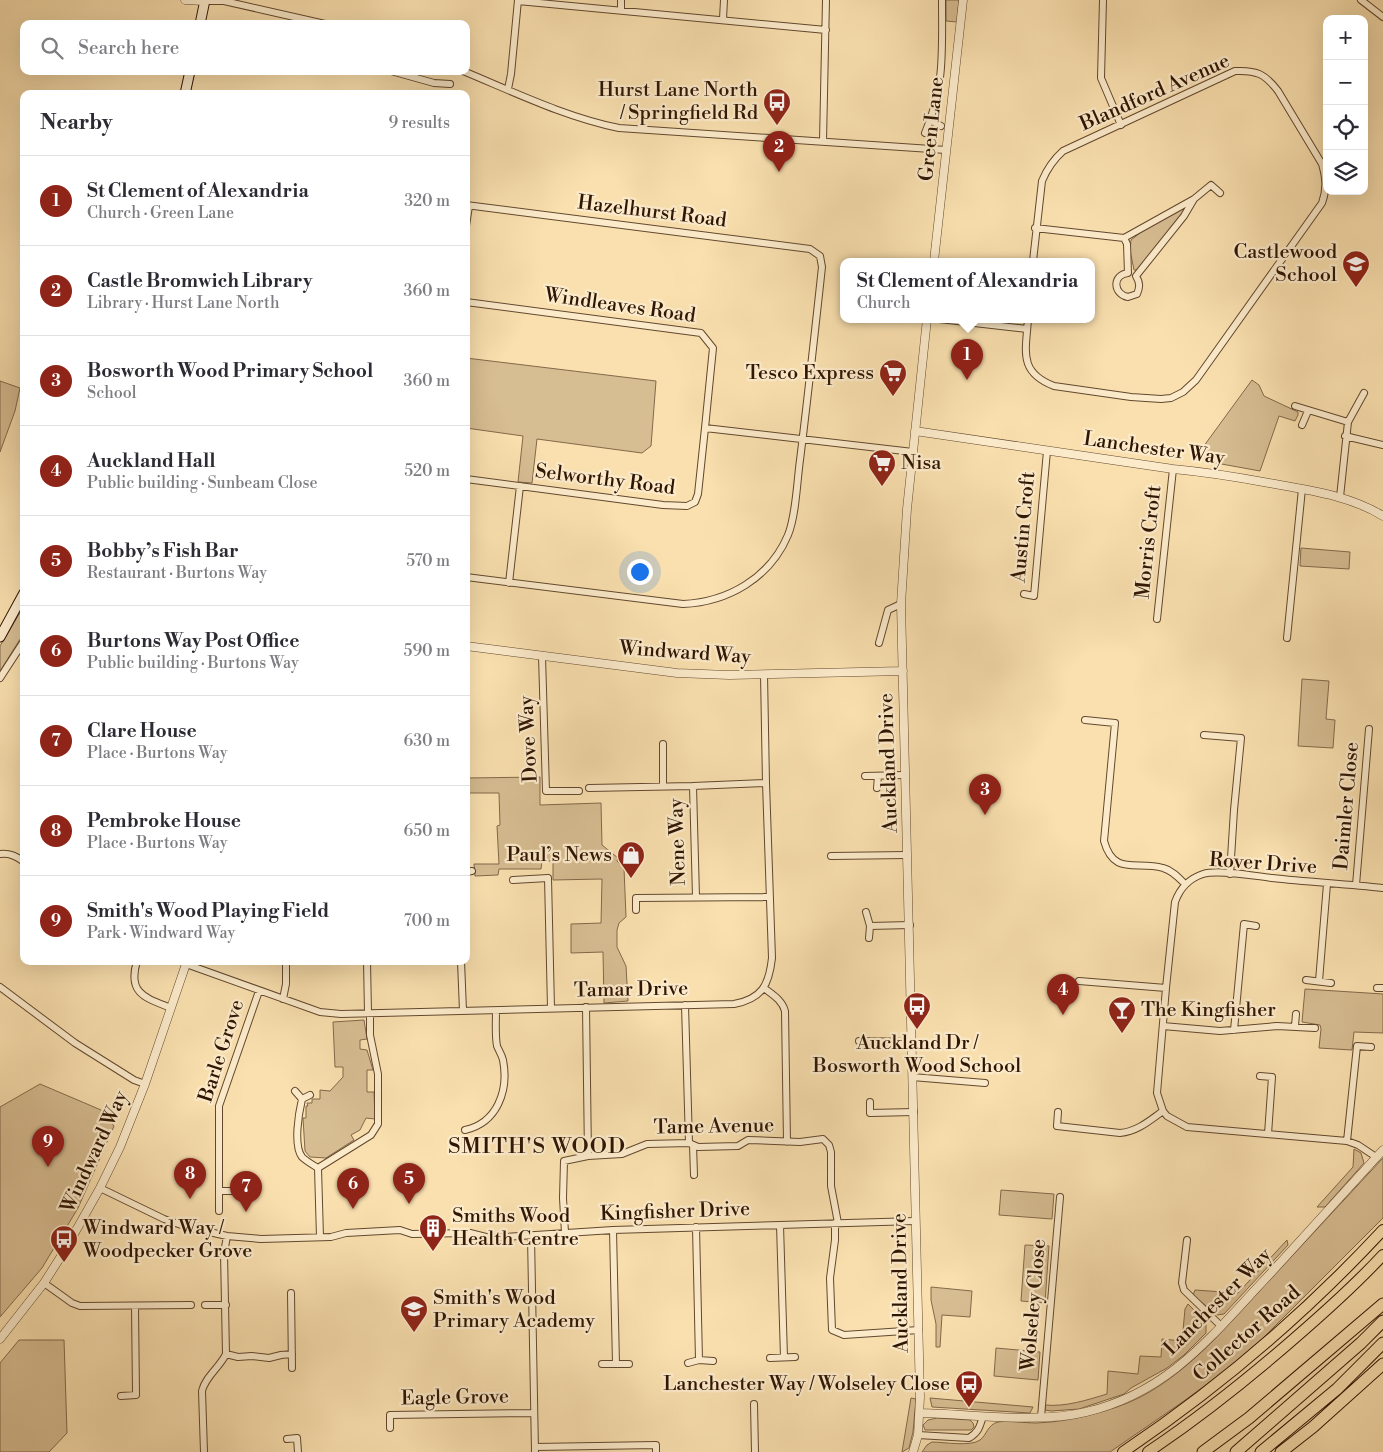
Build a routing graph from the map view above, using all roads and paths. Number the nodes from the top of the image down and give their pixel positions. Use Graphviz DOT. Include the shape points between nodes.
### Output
graph roads {
  1 [pos="185,0"];
  2 [pos="518,0"];
  3 [pos="622,0"];
  4 [pos="724,0"];
  5 [pos="826,0"];
  6 [pos="942,0"];
  7 [pos="963,0"];
  8 [pos="1103,0"];
  9 [pos="1361,0"];
  10 [pos="205,1"];
  11 [pos="232,1"];
  12 [pos="621,10"];
  13 [pos="1383,16"];
  14 [pos="723,19"];
  15 [pos="201,20"];
  16 [pos="309,20"];
  17 [pos="826,30"];
  18 [pos="470,74"];
  19 [pos="189,75"];
  20 [pos="405,75"];
  21 [pos="450,84"];
  22 [pos="186,90"];
  23 [pos="508,90"];
  24 [pos="930,120"];
  25 [pos="1120,125"];
  26 [pos="941,126"];
  27 [pos="925,133"];
  28 [pos="823,141"];
  29 [pos="946,150"];
  30 [pos="1220,193"];
  31 [pos="1194,199"];
  32 [pos="470,206"];
  33 [pos="1035,228"];
  34 [pos="1124,238"];
  35 [pos="934,258"];
  36 [pos="1033,258"];
  37 [pos="1128,273"];
  38 [pos="1136,276"];
  39 [pos="470,303"];
  40 [pos="927,323"];
  41 [pos="975,323"];
  42 [pos="1028,323"];
  43 [pos="1027,329"];
  44 [pos="1364,393"];
  45 [pos="1296,406"];
  46 [pos="1308,411"];
  47 [pos="1348,422"];
  48 [pos="1302,425"];
  49 [pos="705,428"];
  50 [pos="915,430"];
  51 [pos="1345,436"];
  52 [pos="803,440"];
  53 [pos="1383,445"];
  54 [pos="1047,451"];
  55 [pos="913,452"];
  56 [pos="1173,469"];
  57 [pos="470,480"];
  58 [pos="520,486"];
  59 [pos="1302,489"];
  60 [pos="1340,497"];
  61 [pos="1383,516"];
  62 [pos="470,578"];
  63 [pos="509,583"];
  64 [pos="1024,594"];
  65 [pos="20,600"];
  66 [pos="901,604"];
  67 [pos="1157,618"];
  68 [pos="0,637"];
  69 [pos="1287,638"];
  70 [pos="879,643"];
  71 [pos="20,647"];
  72 [pos="470,647"];
  73 [pos="542,656"];
  74 [pos="902,671"];
  75 [pos="764,674"];
  76 [pos="0,678"];
  77 [pos="1085,720"];
  78 [pos="1369,729"];
  79 [pos="1204,735"];
  80 [pos="663,744"];
  81 [pos="904,775"];
  82 [pos="865,776"];
  83 [pos="878,776"];
  84 [pos="766,783"];
  85 [pos="663,786"];
  86 [pos="693,786"];
  87 [pos="589,788"];
  88 [pos="878,788"];
  89 [pos="578,791"];
  90 [pos="0,854"];
  91 [pos="908,855"];
  92 [pos="831,856"];
  93 [pos="20,859"];
  94 [pos="1230,874"];
  95 [pos="513,880"];
  96 [pos="1185,884"];
  97 [pos="1327,884"];
  98 [pos="1356,885"];
  99 [pos="1383,888"];
  100 [pos="696,897"];
  101 [pos="770,897"];
  102 [pos="636,910"];
  103 [pos="866,912"];
  104 [pos="910,925"];
  105 [pos="870,926"];
  106 [pos="1256,926"];
  107 [pos="869,938"];
  108 [pos="136,965"];
  109 [pos="186,965"];
  110 [pos="192,965"];
  111 [pos="286,965"];
  112 [pos="367,965"];
  113 [pos="461,965"];
  114 [pos="1306,980"];
  115 [pos="1079,981"];
  116 [pos="1319,981"];
  117 [pos="1331,983"];
  118 [pos="0,987"];
  119 [pos="764,988"];
  120 [pos="1166,988"];
  121 [pos="259,991"];
  122 [pos="283,999"];
  123 [pos="685,1005"];
  124 [pos="586,1007"];
  125 [pos="171,1008"];
  126 [pos="551,1008"];
  127 [pos="462,1011"];
  128 [pos="496,1011"];
  129 [pos="369,1013"];
  130 [pos="1296,1014"];
  131 [pos="1163,1026"];
  132 [pos="1295,1026"];
  133 [pos="1315,1028"];
  134 [pos="1234,1030"];
  135 [pos="859,1041"];
  136 [pos="912,1042"];
  137 [pos="1371,1047"];
  138 [pos="1260,1076"];
  139 [pos="912,1077"];
  140 [pos="985,1083"];
  141 [pos="144,1084"];
  142 [pos="295,1091"];
  143 [pos="310,1096"];
  144 [pos="302,1099"];
  145 [pos="870,1102"];
  146 [pos="1163,1111"];
  147 [pos="914,1112"];
  148 [pos="1058,1112"];
  149 [pos="465,1130"];
  150 [pos="1268,1134"];
  151 [pos="1348,1141"];
  152 [pos="787,1142"];
  153 [pos="691,1144"];
  154 [pos="1383,1150"];
  155 [pos="588,1156"];
  156 [pos="1376,1158"];
  157 [pos="318,1168"];
  158 [pos="694,1174"];
  159 [pos="100,1188"];
  160 [pos="249,1191"];
  161 [pos="219,1192"];
  162 [pos="1060,1196"];
  163 [pos="219,1211"];
  164 [pos="916,1221"];
  165 [pos="836,1223"];
  166 [pos="780,1225"];
  167 [pos="696,1227"];
  168 [pos="613,1230"];
  169 [pos="1383,1230"];
  170 [pos="565,1233"];
  171 [pos="227,1236"];
  172 [pos="531,1236"];
  173 [pos="320,1237"];
  174 [pos="1186,1240"];
  175 [pos="1383,1256"];
  176 [pos="44,1283"];
  177 [pos="291,1293"];
  178 [pos="1383,1304"];
  179 [pos="191,1305"];
  180 [pos="205,1305"];
  181 [pos="226,1305"];
  182 [pos="135,1306"];
  183 [pos="1383,1320"];
  184 [pos="1221,1326"];
  185 [pos="919,1330"];
  186 [pos="0,1339"];
  187 [pos="1383,1343"];
  188 [pos="226,1354"];
  189 [pos="292,1354"];
  190 [pos="784,1357"];
  191 [pos="795,1357"];
  192 [pos="770,1358"];
  193 [pos="700,1360"];
  194 [pos="713,1361"];
  195 [pos="688,1362"];
  196 [pos="602,1364"];
  197 [pos="616,1364"];
  198 [pos="629,1364"];
  199 [pos="1383,1364"];
  200 [pos="292,1368"];
  201 [pos="121,1396"];
  202 [pos="754,1404"];
  203 [pos="534,1413"];
  204 [pos="920,1413"];
  205 [pos="983,1416"];
  206 [pos="1041,1417"];
  207 [pos="390,1428"];
  208 [pos="918,1435"];
  209 [pos="287,1439"];
  210 [pos="535,1449"];
  211 [pos="606,1449"];
  212 [pos="204,1452"];
  213 [pos="298,1452"];
  214 [pos="656,1452"];
  215 [pos="754,1452"];
  216 [pos="913,1452"];
  217 [pos="1123,1452"];
  218 [pos="1148,1452"];
  219 [pos="1203,1452"];
  220 [pos="1236,1452"];
  221 [pos="1261,1452"];
  222 [pos="1280,1452"];
  1 -- 10 [label="street"];
  2 -- 12 [label="street"];
  2 -- 23 [label="street"];
  3 -- 12 [label="street"];
  4 -- 14 [label="street"];
  5 -- 17 [label="street"];
  6 -- 24 [label="street" via="942,61 938,98"];
  7 -- 29 [label="street, Green Lane"];
  8 -- 25 [label="street" via="1101,78"];
  9 -- 13 [label="street"];
  10 -- 11 [label="street"];
  10 -- 15 [label="main road"];
  11 -- 16 [label="street"];
  12 -- 14 [label="street"];
  14 -- 17 [label="street"];
  17 -- 28 [label="street"];
  18 -- 23 [label="street"];
  19 -- 22 [label="main road"];
  20 -- 21 [label="street"];
  23 -- 28 [label="street" via="619,128"];
  24 -- 26 [label="street"];
  24 -- 27 [label="street"];
  25 -- 33 [label="street, Blandford Avenue" via="1063,152 1052,162 1042,181"];
  25 -- 43 [label="street, Blandford Avenue" via="1235,71 1262,74 1278,91 1322,164 1326,180 1322,203 1196,380 1171,398 1131,397 1042,382 1028,366 1025,354"];
  28 -- 29 [label="street"];
  29 -- 35 [label="street, Green Lane"];
  30 -- 31 [label="street" via="1212,185"];
  31 -- 34 [label="street"];
  31 -- 38 [label="street"];
  32 -- 52 [label="street, Hazelhurst Road" via="810,249 820,256 822,267"];
  33 -- 34 [label="street"];
  33 -- 36 [label="street, Blandford Avenue"];
  34 -- 37 [label="street"];
  37 -- 38 [label="street"];
  37 -- 38 [label="street" via="1116,282 1116,288 1123,296 1137,294 1140,281"];
  39 -- 49 [label="street, Windleaves Road" via="701,333 713,348"];
  40 -- 50 [label="street"];
  41 -- 43 [label="street"];
  42 -- 43 [label="street, Blandford Avenue"];
  44 -- 47 [label="street"];
  45 -- 46 [label="street"];
  46 -- 47 [label="street"];
  46 -- 48 [label="street"];
  47 -- 51 [label="street"];
  49 -- 52 [label="street"];
  49 -- 58 [label="street, Selworthy Road" via="698,494 695,502 687,506"];
  50 -- 54 [label="street, Lanchester Way"];
  50 -- 55 [label="street"];
  51 -- 53 [label="street"];
  51 -- 60 [label="street"];
  52 -- 55 [label="street"];
  52 -- 63 [label="street" via="788,534 764,570 734,593 708,602 683,604"];
  54 -- 56 [label="street, Lanchester Way"];
  54 -- 64 [label="street, Austin Croft" via="1034,596"];
  55 -- 66 [label="street"];
  56 -- 59 [label="street, Lanchester Way"];
  56 -- 67 [label="street, Morris Croft"];
  57 -- 58 [label="street, Selworthy Road"];
  58 -- 63 [label="street"];
  59 -- 60 [label="street, Lanchester Way"];
  59 -- 69 [label="street"];
  60 -- 61 [label="street, Lanchester Way"];
  62 -- 63 [label="street"];
  65 -- 68 [label="main road"];
  66 -- 70 [label="street" via="888,610"];
  66 -- 74 [label="street"];
  71 -- 76 [label="street"];
  72 -- 73 [label="street, Windward Way"];
  73 -- 75 [label="street, Windward Way" via="677,673"];
  73 -- 89 [label="street, Dove Way" via="546,791"];
  74 -- 75 [label="street, Windward Way"];
  74 -- 81 [label="street, Auckland Drive"];
  75 -- 84 [label="street"];
  77 -- 96 [label="street" via="1116,723 1104,841 1107,852 1121,864 1162,867 1173,872"];
  78 -- 98 [label="street, Daimler Close"];
  79 -- 94 [label="street" via="1241,738"];
  80 -- 85 [label="street"];
  81 -- 83 [label="street"];
  81 -- 91 [label="street, Auckland Drive"];
  82 -- 83 [label="street"];
  83 -- 88 [label="street"];
  84 -- 86 [label="street"];
  84 -- 101 [label="street"];
  85 -- 86 [label="street"];
  85 -- 87 [label="street"];
  86 -- 100 [label="street, Nene Way"];
  90 -- 93 [label="street"];
  91 -- 92 [label="street, Auckland Drive"];
  91 -- 104 [label="street, Auckland Drive"];
  94 -- 96 [label="street, Rover Drive" via="1206,873"];
  94 -- 97 [label="street, Rover Drive"];
  95 -- 126 [label="street" via="548,878"];
  96 -- 120 [label="street, Rover Drive" via="1175,902"];
  97 -- 98 [label="street, Rover Drive"];
  97 -- 116 [label="street"];
  98 -- 99 [label="street, Rover Drive"];
  100 -- 101 [label="street"];
  100 -- 102 [label="street" via="636,898"];
  101 -- 119 [label="street" via="772,958"];
  103 -- 105 [label="street"];
  104 -- 105 [label="street"];
  104 -- 136 [label="street, Auckland Drive"];
  105 -- 107 [label="street"];
  106 -- 134 [label="street" via="1244,924"];
  108 -- 125 [label="street" via="134,979 139,992 151,1001"];
  109 -- 125 [label="street, Windward Way"];
  110 -- 121 [label="street, Tamar Drive"];
  111 -- 122 [label="street"];
  112 -- 129 [label="street"];
  113 -- 127 [label="street"];
  114 -- 116 [label="street"];
  115 -- 120 [label="street"];
  116 -- 117 [label="street"];
  118 -- 141 [label="street" via="75,1043"];
  119 -- 123 [label="street, Tamar Drive" via="746,1002"];
  119 -- 152 [label="street" via="783,1004 785,1011"];
  120 -- 131 [label="street, Rover Drive"];
  121 -- 122 [label="street, Tamar Drive"];
  121 -- 161 [label="street, Barle Grove" via="219,1106"];
  122 -- 129 [label="street, Tamar Drive" via="320,1012"];
  123 -- 124 [label="street, Tamar Drive"];
  123 -- 153 [label="street"];
  124 -- 126 [label="street, Tamar Drive"];
  124 -- 155 [label="street"];
  125 -- 141 [label="street, Windward Way"];
  126 -- 128 [label="street, Tamar Drive"];
  127 -- 128 [label="street, Tamar Drive"];
  127 -- 129 [label="street, Tamar Drive"];
  128 -- 149 [label="street" via="497,1045 503,1060 504,1086 490,1118 477,1128"];
  129 -- 157 [label="street" via="378,1074 378,1124 371,1135"];
  130 -- 132 [label="street"];
  131 -- 134 [label="street"];
  131 -- 146 [label="street, Rover Drive" via="1157,1094"];
  132 -- 133 [label="street"];
  132 -- 134 [label="street"];
  135 -- 136 [label="street"];
  136 -- 139 [label="street, Auckland Drive"];
  137 -- 151 [label="street" via="1357,1046"];
  138 -- 150 [label="street" via="1272,1076"];
  139 -- 140 [label="street"];
  139 -- 147 [label="street, Auckland Drive"];
  141 -- 159 [label="street, Windward Way"];
  142 -- 144 [label="street"];
  143 -- 144 [label="street"];
  144 -- 157 [label="street" via="298,1116 299,1151 303,1158"];
  145 -- 147 [label="street" via="870,1113"];
  146 -- 148 [label="street" via="1143,1126 1120,1134 1057,1126"];
  146 -- 150 [label="street" via="1187,1127"];
  147 -- 164 [label="street, Auckland Drive"];
  150 -- 151 [label="street"];
  151 -- 156 [label="street"];
  152 -- 153 [label="street, Tame Avenue" via="748,1140 738,1146 698,1147"];
  152 -- 165 [label="street, Tame Avenue" via="823,1140 829,1145"];
  153 -- 155 [label="street, Tame Avenue" via="647,1144 622,1154"];
  153 -- 158 [label="street"];
  154 -- 156 [label="street, Lanchester Way"];
  155 -- 170 [label="street, Tame Avenue" via="564,1161"];
  156 -- 184 [label="street, Lanchester Way"];
  157 -- 173 [label="street"];
  159 -- 171 [label="street, Kingfisher Drive" via="187,1228"];
  159 -- 176 [label="street, Windward Way"];
  160 -- 161 [label="street"];
  161 -- 163 [label="street, Barle Grove"];
  162 -- 206 [label="street, Wolseley Close"];
  164 -- 165 [label="street, Kingfisher Drive"];
  164 -- 185 [label="street, Auckland Drive"];
  165 -- 166 [label="street, Kingfisher Drive"];
  165 -- 185 [label="street, Tame Avenue" via="830,1278 832,1330 844,1334"];
  166 -- 167 [label="street, Kingfisher Drive"];
  166 -- 190 [label="street"];
  167 -- 168 [label="street, Kingfisher Drive"];
  167 -- 193 [label="street"];
  168 -- 170 [label="street, Kingfisher Drive"];
  168 -- 197 [label="street"];
  169 -- 217 [label="highway, Collector Road" via="1254,1355 1193,1404"];
  170 -- 172 [label="street, Kingfisher Drive"];
  171 -- 173 [label="street, Kingfisher Drive" via="269,1239"];
  171 -- 181 [label="street" via="224,1253"];
  172 -- 173 [label="street, Kingfisher Drive" via="490,1238 470,1233 412,1234 400,1230"];
  172 -- 203 [label="street"];
  174 -- 184 [label="street" via="1184,1290"];
  175 -- 218 [label="highway, Collector Road" via="1326,1312 1264,1365"];
  176 -- 182 [label="street" via="80,1306"];
  176 -- 186 [label="street, Windward Way"];
  177 -- 189 [label="street"];
  178 -- 219 [label="highway" via="1249,1418"];
  179 -- 182 [label="street"];
  180 -- 181 [label="street"];
  181 -- 188 [label="street"];
  182 -- 201 [label="street" via="136,1395"];
  183 -- 220 [label="highway"];
  184 -- 206 [label="street, Lanchester Way" via="1187,1360 1150,1387 1086,1412"];
  185 -- 204 [label="street, Auckland Drive"];
  187 -- 221 [label="highway" via="1337,1389"];
  188 -- 189 [label="street" via="269,1358"];
  188 -- 212 [label="street" via="204,1385"];
  189 -- 200 [label="street"];
  190 -- 191 [label="street"];
  190 -- 192 [label="street"];
  193 -- 194 [label="street"];
  193 -- 195 [label="street"];
  196 -- 197 [label="street"];
  197 -- 198 [label="street"];
  199 -- 222 [label="highway"];
  202 -- 215 [label="street"];
  203 -- 207 [label="street, Eagle Grove" via="390,1415"];
  203 -- 210 [label="street"];
  204 -- 205 [label="street, Lanchester Way"];
  204 -- 208 [label="street, Auckland Drive"];
  205 -- 206 [label="street, Lanchester Way"];
  205 -- 208 [label="street" via="980,1429 969,1438"];
  208 -- 216 [label="street, Auckland Drive"];
  209 -- 213 [label="street" via="297,1438"];
  210 -- 211 [label="street"];
  211 -- 214 [label="street" via="656,1445"];
}
